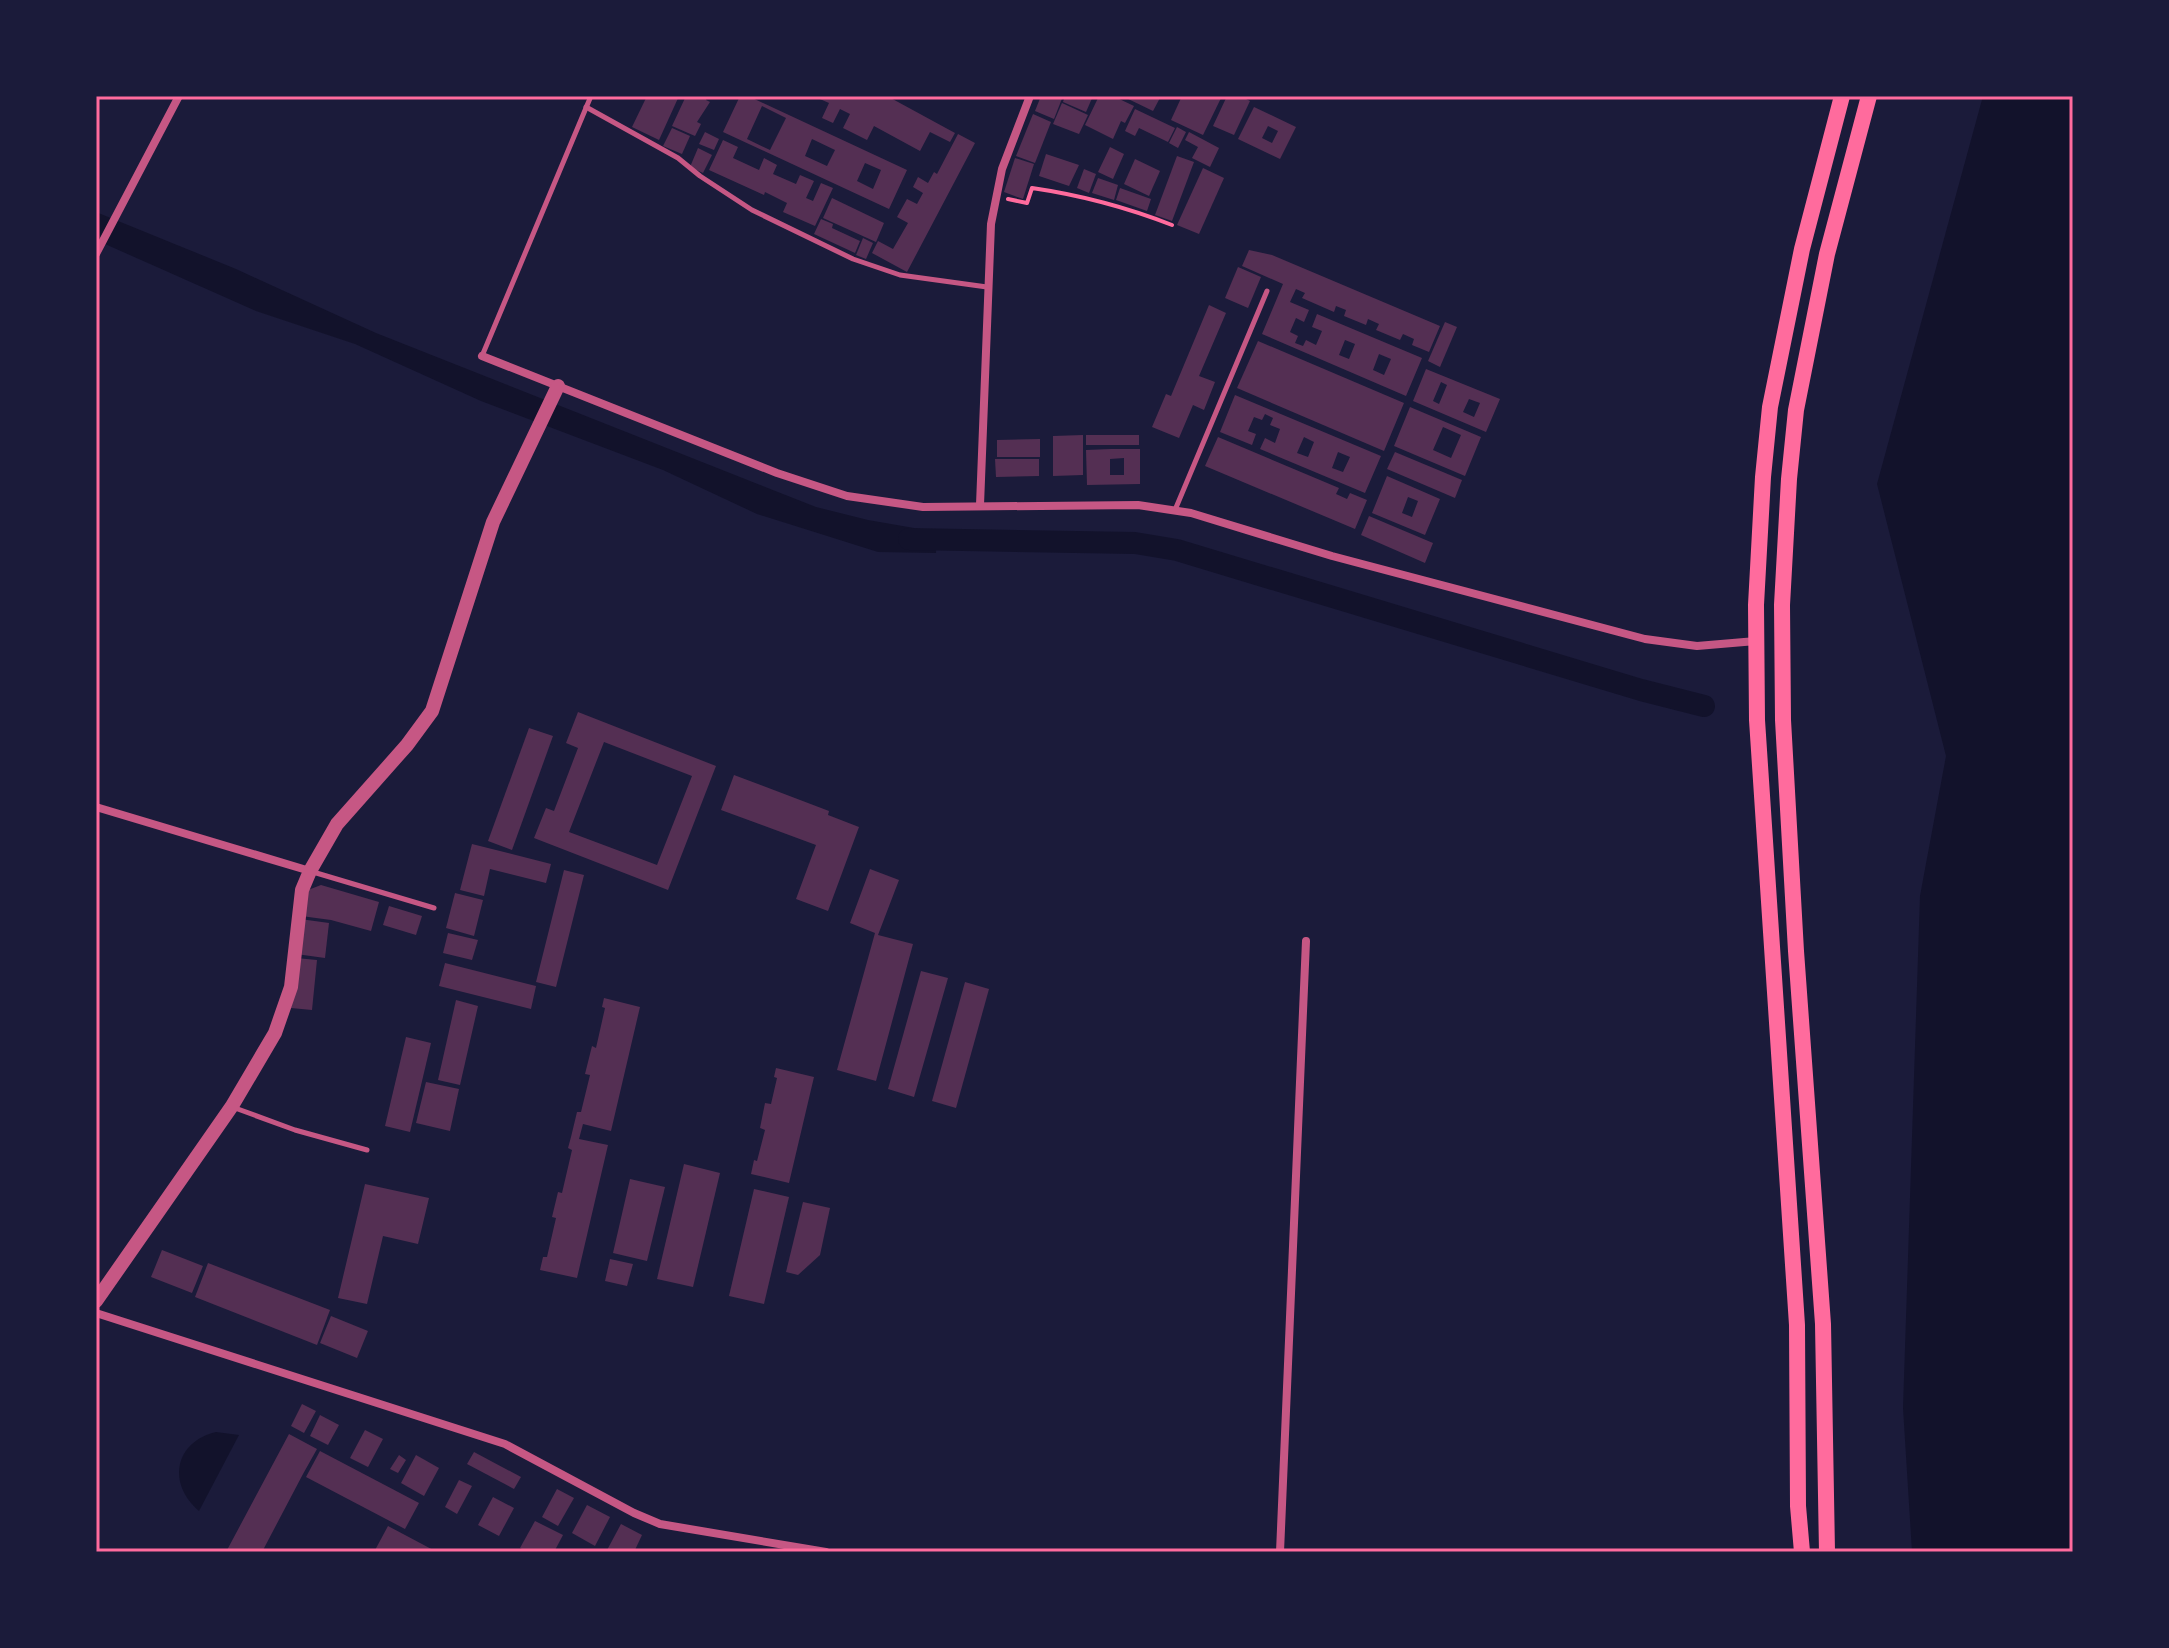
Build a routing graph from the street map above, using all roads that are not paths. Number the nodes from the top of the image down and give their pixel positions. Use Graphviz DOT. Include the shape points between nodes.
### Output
graph roads {
  1 [pos="179,96"];
  2 [pos="591,96"];
  3 [pos="1030,96"];
  4 [pos="1842,96"];
  5 [pos="1869,96"];
  6 [pos="586,107"];
  7 [pos="96,254"];
  8 [pos="987,287"];
  9 [pos="1267,291"];
  10 [pos="482,356"];
  11 [pos="556,391"];
  12 [pos="980,505"];
  13 [pos="1175,510"];
  14 [pos="1756,641"];
  15 [pos="96,807"];
  16 [pos="310,871"];
  17 [pos="434,908"];
  18 [pos="1306,941"];
  19 [pos="232,1106"];
  20 [pos="367,1150"];
  21 [pos="96,1301"];
  22 [pos="96,1313"];
  23 [pos="826,1552"];
  24 [pos="1280,1552"];
  25 [pos="1802,1552"];
  26 [pos="1827,1552"];
  1 -- 7 [label="street"];
  2 -- 6 [label="lane"];
  3 -- 8 [label="street" via="996,196"];
  4 -- 14 [label="main road" via="1802,249 1770,407"];
  5 -- 26 [label="main road" via="1827,254 1796,410 1782,605 1784,750 1823,1324"];
  6 -- 8 [label="lane" via="678,158 752,210 853,259 900,275"];
  6 -- 10 [label="lane"];
  8 -- 12 [label="street"];
  9 -- 13 [label="lane"];
  10 -- 11 [label="street"];
  11 -- 12 [label="street" via="847,496 923,507"];
  11 -- 16 [label="street" via="493,522 432,711 337,824"];
  12 -- 13 [label="street" via="1138,505"];
  13 -- 14 [label="street" via="1645,639 1697,646"];
  14 -- 25 [label="main road" via="1770,952 1797,1325"];
  15 -- 16 [label="street"];
  16 -- 17 [label="lane"];
  16 -- 19 [label="street" via="302,890 282,1019"];
  18 -- 24 [label="street"];
  19 -- 20 [label="lane"];
  19 -- 21 [label="street"];
  22 -- 23 [label="street" via="505,1444 660,1524"];
}
